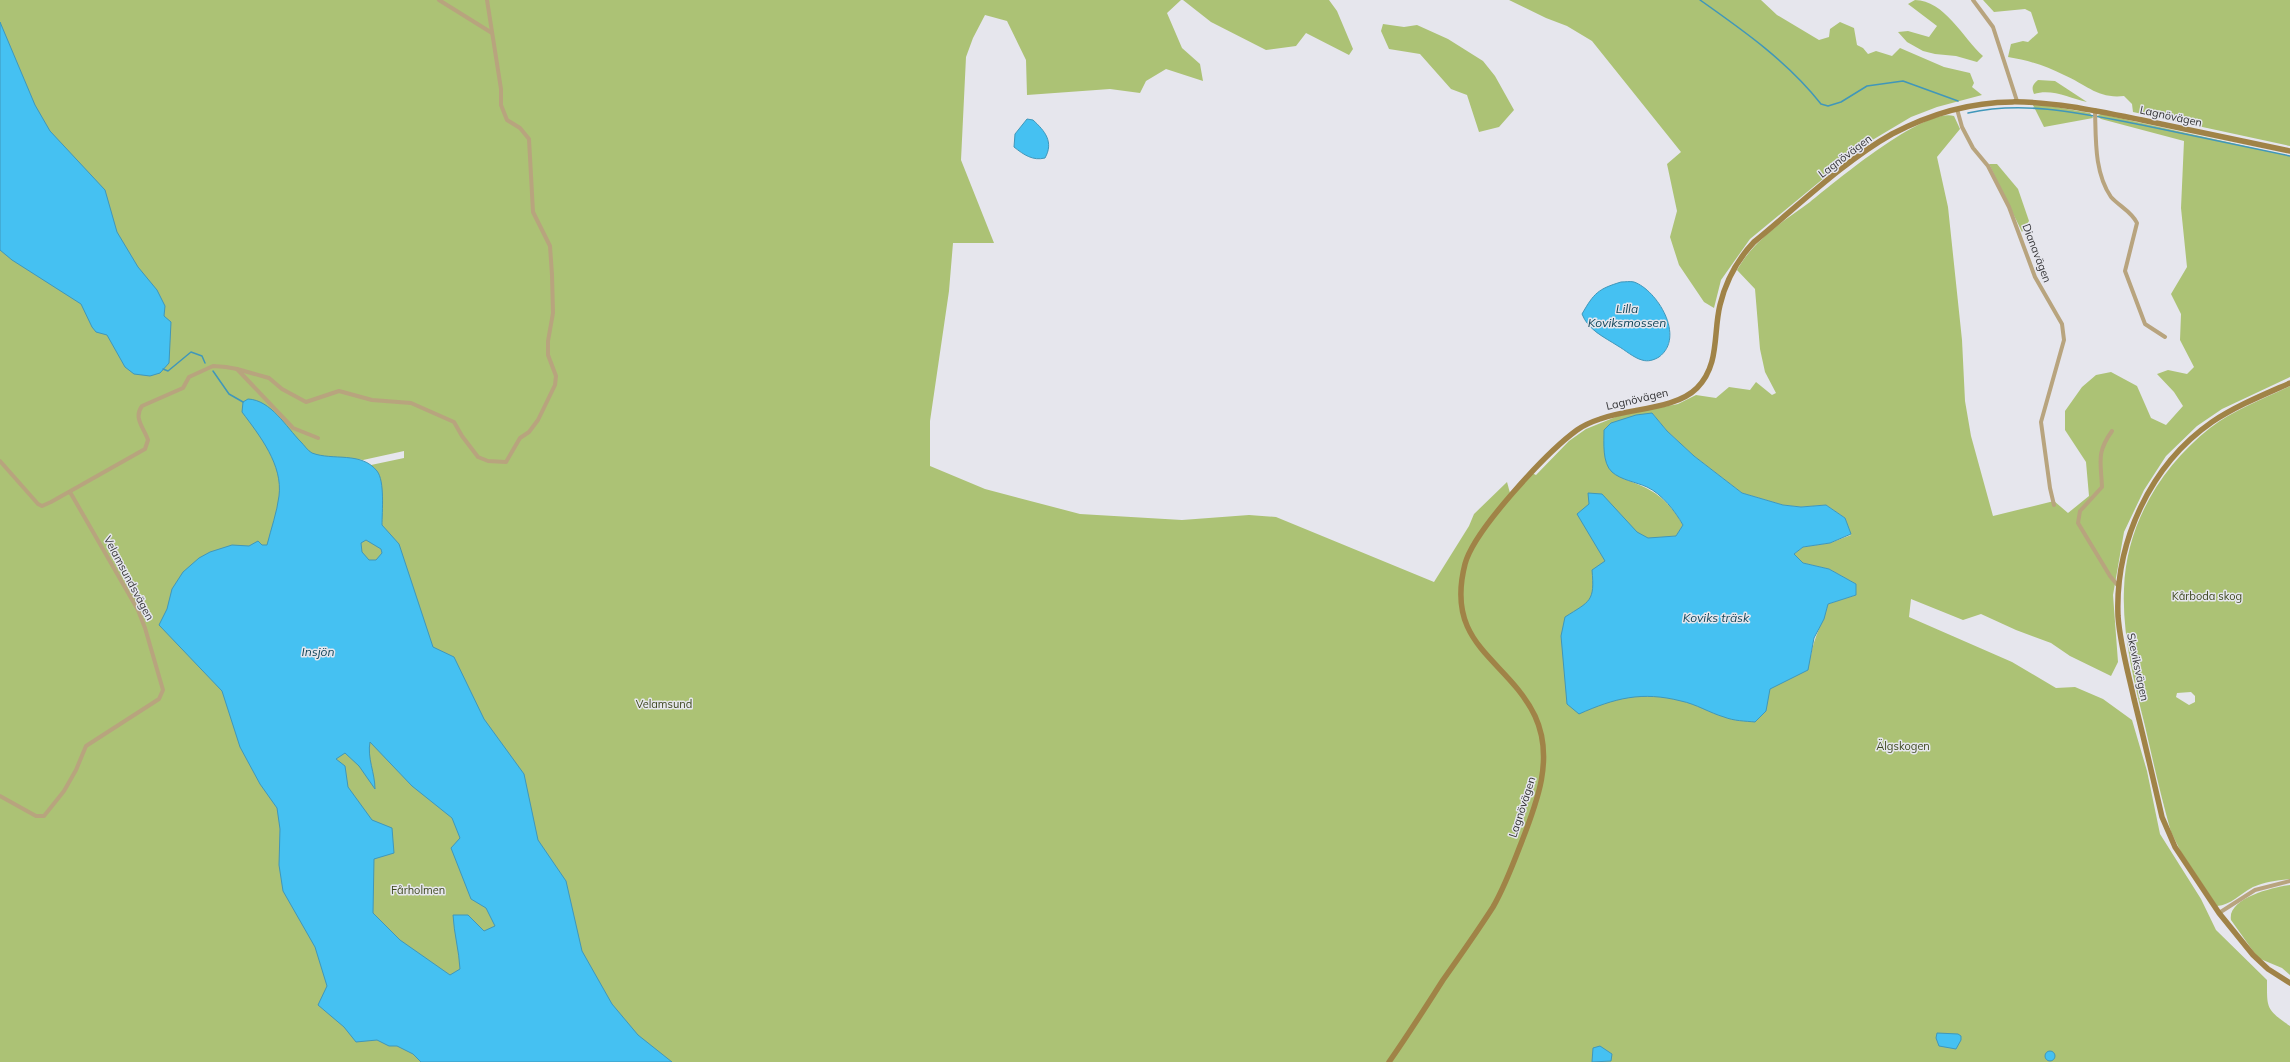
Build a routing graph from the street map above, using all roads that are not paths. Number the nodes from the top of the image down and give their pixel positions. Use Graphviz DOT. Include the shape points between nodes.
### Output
graph roads {
  1 [pos="439,0"];
  2 [pos="487,0"];
  3 [pos="1973,0"];
  4 [pos="492,33"];
  5 [pos="2017,101"];
  6 [pos="1957,109"];
  7 [pos="2095,110"];
  8 [pos="2290,151"];
  9 [pos="2165,337"];
  10 [pos="237,369"];
  11 [pos="2290,383"];
  12 [pos="2112,431"];
  13 [pos="318,438"];
  14 [pos="0,461"];
  15 [pos="70,492"];
  16 [pos="2054,505"];
  17 [pos="2119,587"];
  18 [pos="0,796"];
  19 [pos="2290,881"];
  20 [pos="2219,913"];
  21 [pos="2290,983"];
  22 [pos="1389,1062"];
  1 -- 4 [label="street"];
  2 -- 4 [label="street"];
  3 -- 5 [label="street" via="1993,27"];
  4 -- 10 [label="street" via="503,112 507,120 520,128 529,139 532,212 550,246 552,313 548,355 556,376 555,385 538,420 529,432 520,438 506,462 488,461 478,457 454,422 411,404 372,400 339,391 306,402 282,389 269,378"];
  5 -- 6 [label="street, Lagnövägen"];
  5 -- 7 [label="street, Lagnövägen" via="2059,103"];
  6 -- 16 [label="street, Dianavägen" via="1962,127 1973,148 1988,166 2009,207 2035,277 2062,324 2064,340 2041,422"];
  6 -- 22 [label="street, Lagnövägen" via="1919,122 1877,144 1754,242 1740,258 1725,288 1718,313 1713,361 1701,384 1694,391 1675,401 1609,416 1578,429 1550,454 1484,527 1473,544 1461,586 1467,623 1480,649 1525,699 1536,719 1543,748 1543,775 1536,804 1501,893"];
  7 -- 8 [label="street, Lagnövägen"];
  7 -- 9 [label="street" via="2097,155 2102,178 2116,203 2137,223 2125,271 2145,324"];
  10 -- 13 [label="street" via="289,424"];
  10 -- 15 [label="street" via="213,366 189,377 183,388 142,406 138,410 138,419 148,440 145,449"];
  11 -- 17 [label="street, Skeviksvägen" via="2225,414 2197,434 2172,459 2152,487 2130,533"];
  12 -- 17 [label="street" via="2101,449 2099,468 2102,487 2080,511 2078,523"];
  14 -- 15 [label="street" via="42,506"];
  15 -- 18 [label="street, Velamsundsvägen" via="138,610 163,690 159,699 86,746 64,791 44,816 36,816"];
  17 -- 20 [label="street, Skeviksvägen" via="2119,627 2126,664 2164,823 2175,847"];
  19 -- 20 [label="street" via="2255,890"];
  20 -- 21 [label="street, Skeviksvägen" via="2253,955"];
}
